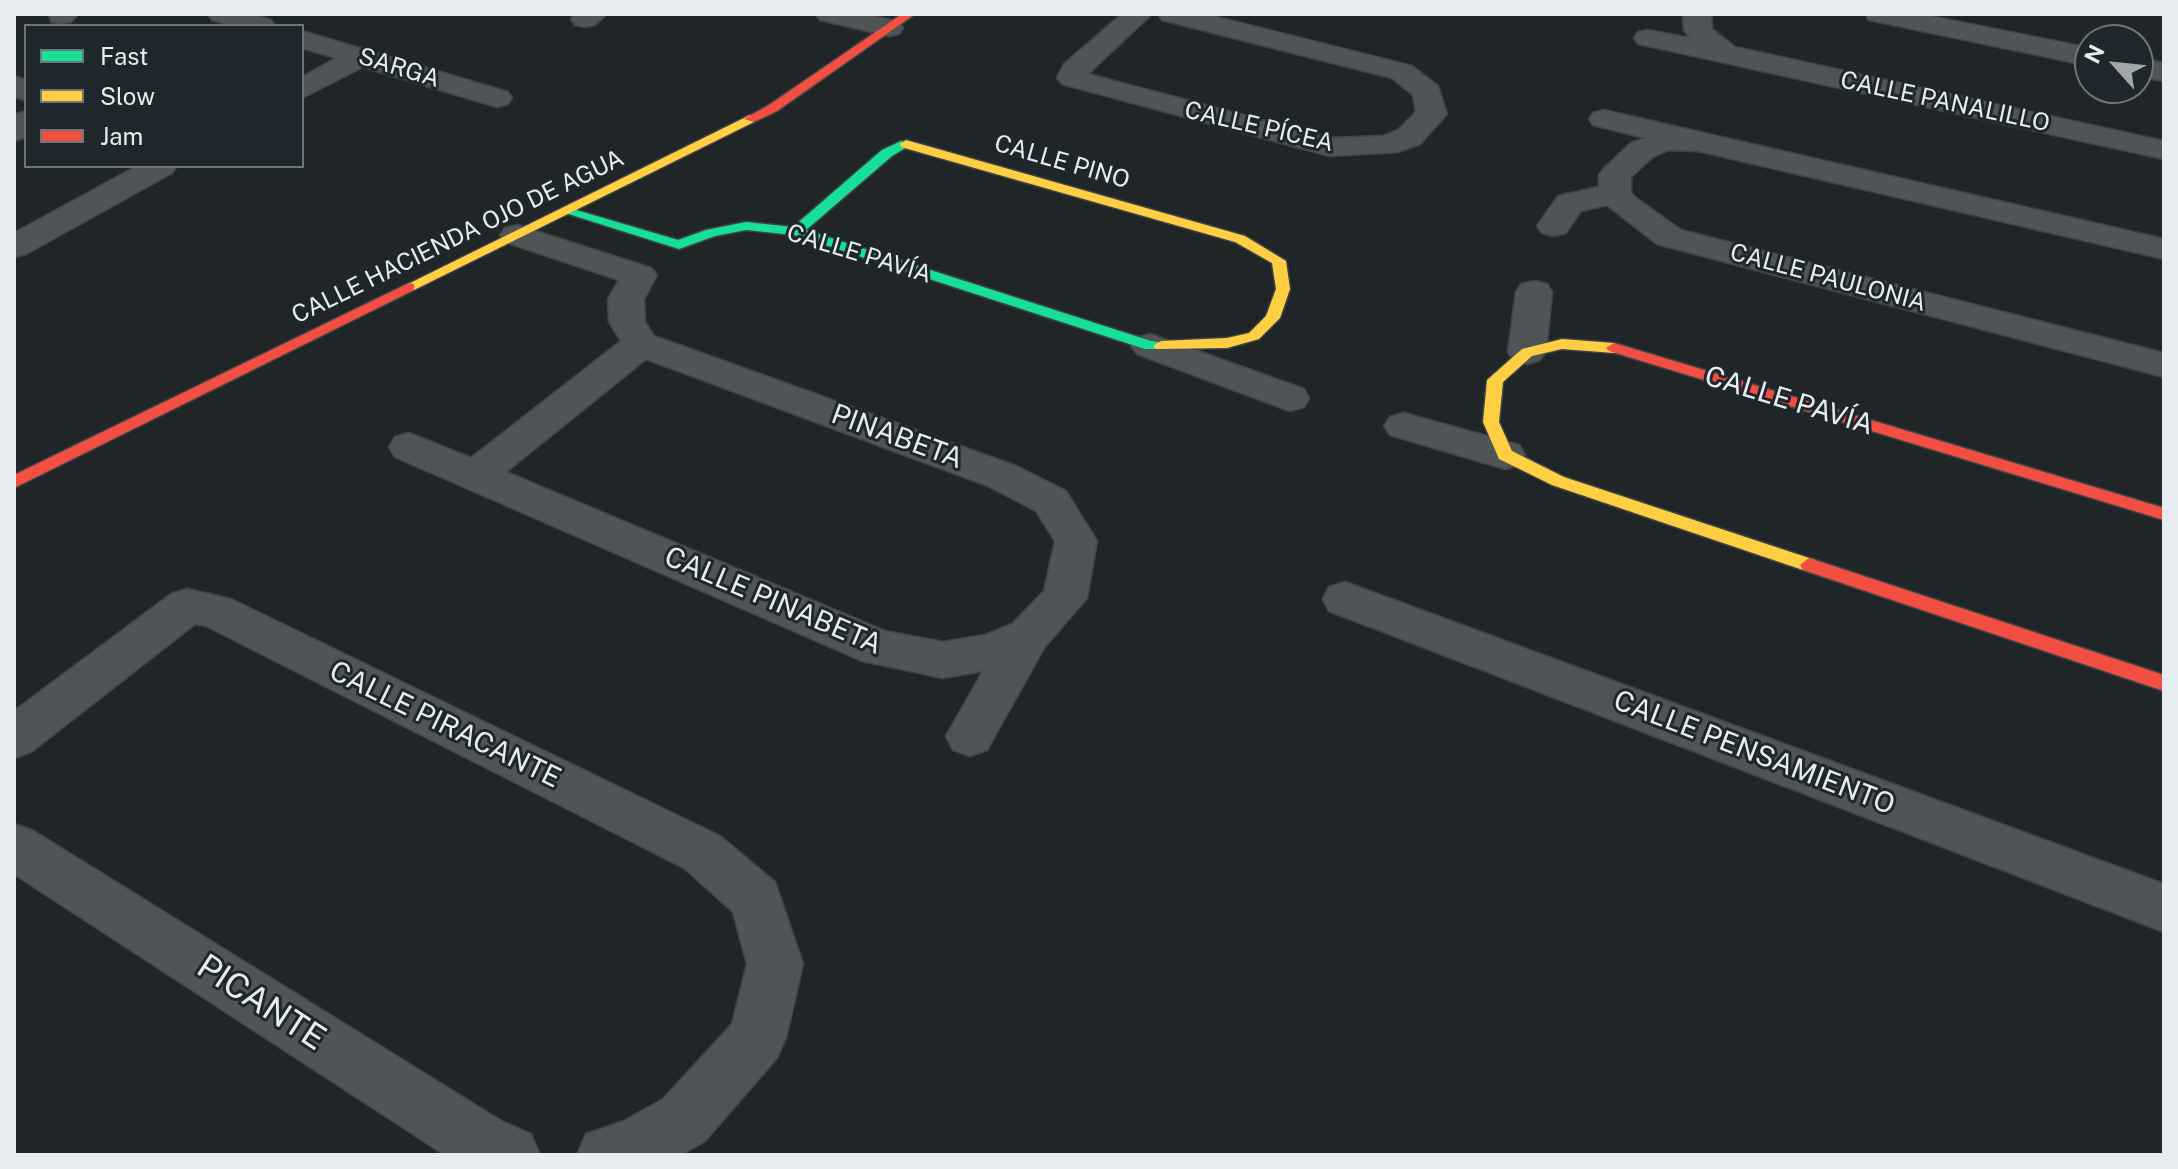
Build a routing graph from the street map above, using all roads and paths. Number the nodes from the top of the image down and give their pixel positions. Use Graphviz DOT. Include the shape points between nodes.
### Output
graph roads {
  1 [pos="222,14"];
  2 [pos="830,14"];
  3 [pos="1138,14"];
  4 [pos="1172,14"];
  5 [pos="1697,14"];
  6 [pos="1879,14"];
  7 [pos="899,21"];
  8 [pos="254,24"];
  9 [pos="1648,38"];
  10 [pos="304,40"];
  11 [pos="1726,54"];
  12 [pos="2074,54"];
  13 [pos="360,57"];
  14 [pos="304,88"];
  15 [pos="497,98"];
  16 [pos="1604,119"];
  17 [pos="1698,142"];
  18 [pos="1387,145"];
  19 [pos="2164,150"];
  20 [pos="157,168"];
  21 [pos="1381,180"];
  22 [pos="1615,194"];
  23 [pos="566,211"];
  24 [pos="1554,226"];
  25 [pos="796,231"];
  26 [pos="517,235"];
  27 [pos="14,247"];
  28 [pos="2164,249"];
  29 [pos="1534,292"];
  30 [pos="1273,318"];
  31 [pos="641,344"];
  32 [pos="1150,346"];
  33 [pos="1527,352"];
  34 [pos="2164,365"];
  35 [pos="1290,398"];
  36 [pos="1404,426"];
  37 [pos="409,447"];
  38 [pos="1505,455"];
  39 [pos="477,474"];
  40 [pos="14,482"];
  41 [pos="2164,514"];
  42 [pos="1065,598"];
  43 [pos="1345,599"];
  44 [pos="1028,636"];
  45 [pos="2164,683"];
  46 [pos="970,736"];
  47 [pos="14,738"];
  48 [pos="14,846"];
  49 [pos="2164,908"];
  50 [pos="510,1155"];
  51 [pos="607,1155"];
  1 -- 8 [label="street"];
  2 -- 7 [label="street"];
  3 -- 18 [label="street, CALLE PÍCEA" via="1074,70 1072,78 1308,142 1355,149"];
  4 -- 18 [label="street, CALLE PÍCEA" via="1402,72 1427,92 1432,114 1409,137"];
  5 -- 11 [label="street" via="1698,30"];
  6 -- 12 [label="street"];
  7 -- 23 [label="street, CALLE HACIENDA OJO DE AGUA" via="773,108"];
  9 -- 11 [label="street, CALLE PANALILLO"];
  10 -- 13 [label="street, SARGA"];
  11 -- 19 [label="street, CALLE PANALILLO"];
  13 -- 14 [label="street"];
  13 -- 15 [label="street, SARGA"];
  16 -- 17 [label="street"];
  17 -- 22 [label="street" via="1665,141 1642,150 1615,175"];
  17 -- 28 [label="street"];
  18 -- 21 [label="street"];
  20 -- 27 [label="street"];
  22 -- 24 [label="street" via="1570,203"];
  22 -- 34 [label="street, CALLE PAULONIA" via="1669,237"];
  23 -- 25 [label="street, CALLE PAVÍA" via="679,245 746,226"];
  23 -- 26 [label="street, CALLE HACIENDA OJO DE AGUA"];
  25 -- 30 [label="street, CALLE PINO" via="887,153 903,144 919,145 1240,239 1279,261 1283,289"];
  25 -- 32 [label="street, CALLE PAVÍA"];
  26 -- 31 [label="street" via="639,275 626,299 627,322"];
  26 -- 40 [label="street, CALLE HACIENDA OJO DE AGUA"];
  29 -- 33 [label="street"];
  30 -- 32 [label="street, CALLE PAVÍA" via="1254,336 1227,343"];
  31 -- 39 [label="street"];
  31 -- 42 [label="street, PINABETA" via="1002,476 1051,501 1076,541"];
  32 -- 35 [label="street, CALLE PAVÍA"];
  33 -- 38 [label="street, CALLE PAVÍA" via="1495,380 1491,422"];
  33 -- 41 [label="street, CALLE PAVÍA" via="1562,344 1602,344"];
  36 -- 38 [label="street"];
  37 -- 39 [label="street, CALLE PINABETA"];
  38 -- 45 [label="street" via="1558,481"];
  39 -- 44 [label="street, CALLE PINABETA" via="878,648 943,660 992,652"];
  42 -- 44 [label="street, CALLE PINABETA"];
  43 -- 49 [label="street, CALLE PENSAMIENTO"];
  44 -- 46 [label="street"];
  47 -- 51 [label="street, CALLE PIRACANTE" via="187,606 215,611 702,852 756,899 775,964 757,1038 684,1120 633,1149"];
  48 -- 50 [label="street, PICANTE" via="487,1147"];
}
